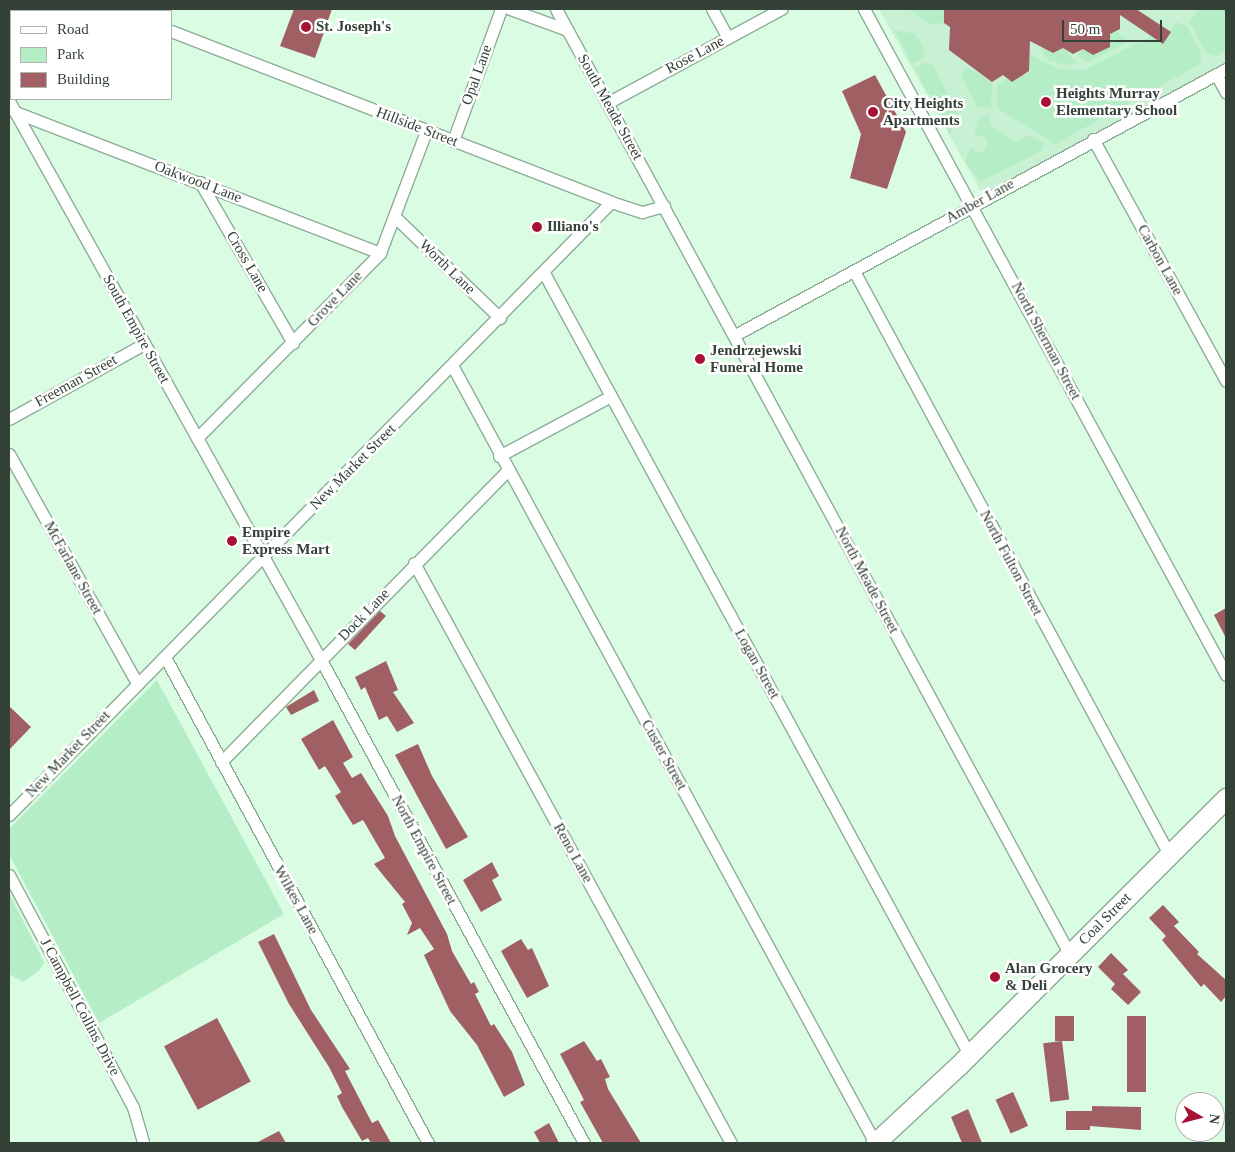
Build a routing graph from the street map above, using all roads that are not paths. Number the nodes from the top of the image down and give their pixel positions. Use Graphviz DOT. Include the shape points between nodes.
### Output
graph roads {
  1 [pos="501,9"];
  2 [pos="510,9"];
  3 [pos="556,9"];
  4 [pos="712,9"];
  5 [pos="781,9"];
  6 [pos="864,9"];
  7 [pos="567,30"];
  8 [pos="172,31"];
  9 [pos="728,38"];
  10 [pos="1221,72"];
  11 [pos="1226,93"];
  12 [pos="9,101"];
  13 [pos="609,102"];
  14 [pos="15,112"];
  15 [pos="426,131"];
  16 [pos="1093,140"];
  17 [pos="452,141"];
  18 [pos="200,182"];
  19 [pos="611,202"];
  20 [pos="973,205"];
  21 [pos="664,206"];
  22 [pos="394,216"];
  23 [pos="380,253"];
  24 [pos="854,271"];
  25 [pos="544,273"];
  26 [pos="500,318"];
  27 [pos="735,335"];
  28 [pos="293,343"];
  29 [pos="144,344"];
  30 [pos="453,367"];
  31 [pos="1226,381"];
  32 [pos="611,396"];
  33 [pos="9,419"];
  34 [pos="197,438"];
  35 [pos="9,454"];
  36 [pos="500,456"];
  37 [pos="508,470"];
  38 [pos="264,556"];
  39 [pos="414,563"];
  40 [pos="165,657"];
  41 [pos="321,660"];
  42 [pos="1226,675"];
  43 [pos="137,683"];
  44 [pos="221,762"];
  45 [pos="1226,798"];
  46 [pos="9,815"];
  47 [pos="1169,854"];
  48 [pos="9,875"];
  49 [pos="1070,954"];
  50 [pos="969,1054"];
  51 [pos="143,1143"];
  52 [pos="428,1143"];
  53 [pos="584,1143"];
  54 [pos="731,1143"];
  55 [pos="875,1143"];
  1 -- 17 [label="street, Opal Lane"];
  2 -- 7 [label="street"];
  3 -- 7 [label="street, South Meade Street"];
  4 -- 9 [label="street"];
  5 -- 9 [label="street, Rose Lane"];
  6 -- 20 [label="street, North Sherman Street"];
  7 -- 13 [label="street, South Meade Street"];
  8 -- 15 [label="street, Hillside Street"];
  9 -- 13 [label="street, Rose Lane"];
  10 -- 11 [label="street"];
  10 -- 16 [label="street, Amber Lane"];
  12 -- 14 [label="street, South Empire Street"];
  13 -- 21 [label="street, South Meade Street"];
  14 -- 18 [label="street, Oakwood Lane"];
  14 -- 29 [label="street, South Empire Street"];
  15 -- 17 [label="street, Hillside Street"];
  15 -- 22 [label="street, Grove Lane"];
  16 -- 20 [label="street, Amber Lane"];
  16 -- 31 [label="street, Carbon Lane"];
  17 -- 19 [label="street, Hillside Street"];
  18 -- 23 [label="street, Oakwood Lane"];
  18 -- 28 [label="street, Cross Lane"];
  19 -- 21 [label="street, Hillside Street" via="642,212"];
  19 -- 25 [label="street, New Market Street"];
  20 -- 24 [label="street, Amber Lane"];
  20 -- 42 [label="street, North Sherman Street"];
  21 -- 27 [label="street, North Meade Street"];
  22 -- 23 [label="street, Grove Lane"];
  22 -- 26 [label="street, Worth Lane"];
  23 -- 28 [label="street, Grove Lane"];
  24 -- 27 [label="street, Amber Lane"];
  24 -- 47 [label="street, North Fulton Street"];
  25 -- 26 [label="street, New Market Street"];
  25 -- 32 [label="street, Logan Street"];
  26 -- 30 [label="street, New Market Street"];
  27 -- 49 [label="street, North Meade Street"];
  28 -- 34 [label="street, Grove Lane"];
  29 -- 33 [label="street, Freeman Street"];
  29 -- 34 [label="street, South Empire Street"];
  30 -- 36 [label="street, Custer Street"];
  30 -- 38 [label="street, New Market Street"];
  32 -- 36 [label="street"];
  32 -- 50 [label="street, Logan Street"];
  34 -- 38 [label="street, South Empire Street"];
  35 -- 43 [label="street, McFarlane Street"];
  36 -- 37 [label="street, Custer Street"];
  37 -- 39 [label="street, Dock Lane"];
  37 -- 55 [label="street, Custer Street"];
  38 -- 40 [label="street, New Market Street"];
  38 -- 41 [label="street, North Empire Street"];
  39 -- 41 [label="street, Dock Lane"];
  39 -- 54 [label="street, Reno Lane"];
  40 -- 43 [label="street, New Market Street"];
  40 -- 44 [label="street, Wilkes Lane"];
  41 -- 44 [label="street, Dock Lane"];
  41 -- 53 [label="street, North Empire Street"];
  43 -- 46 [label="street, New Market Street"];
  44 -- 52 [label="street, Wilkes Lane"];
  45 -- 47 [label="main road, Coal Street"];
  47 -- 49 [label="main road, Coal Street"];
  48 -- 51 [label="street, J Campbell Collins Drive" via="125,1090"];
  49 -- 50 [label="main road, Coal Street"];
  50 -- 55 [label="main road, Coal Street"];
}
